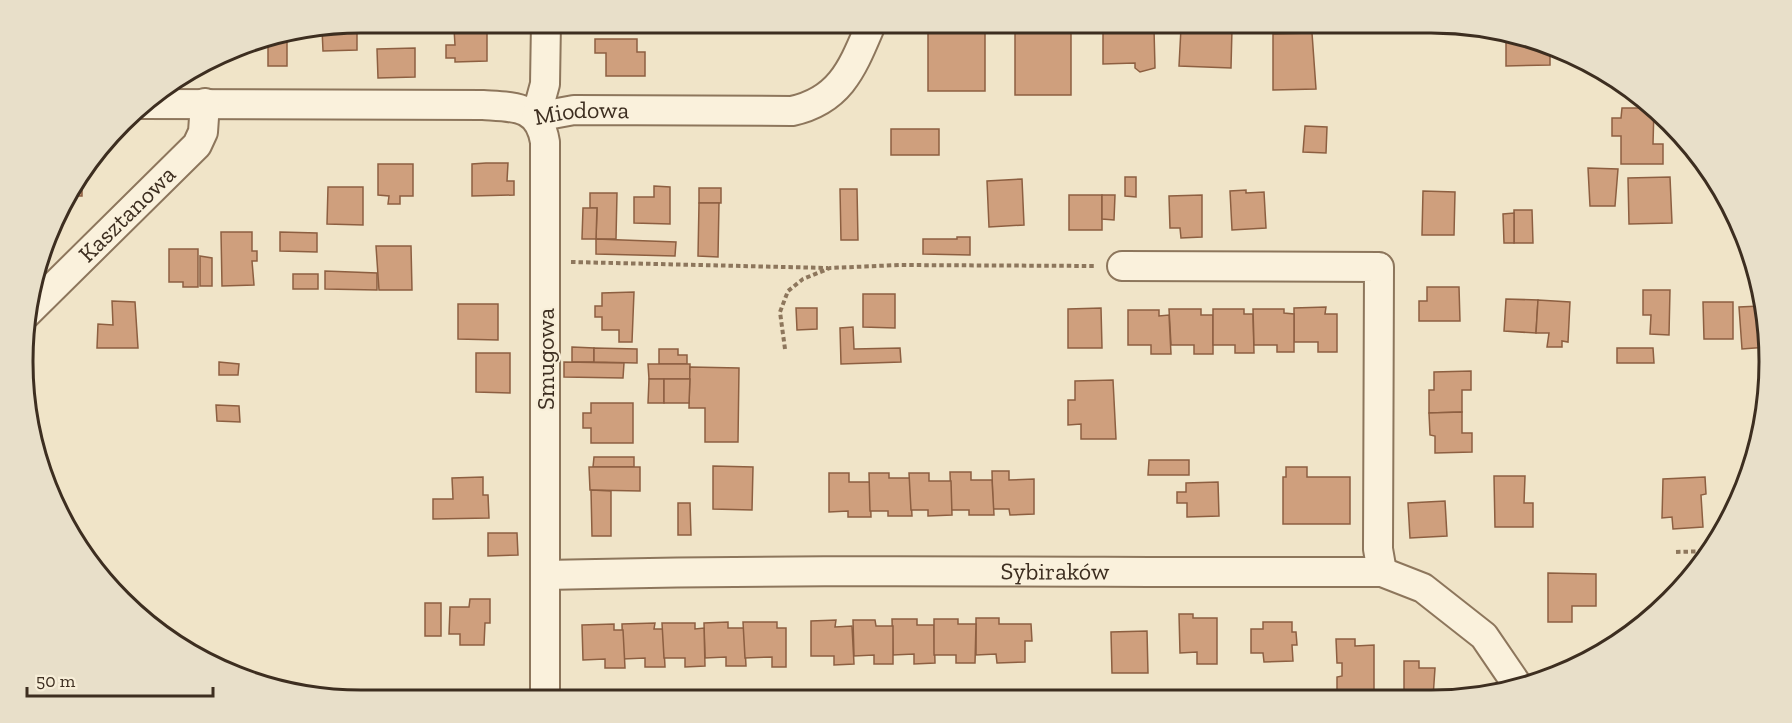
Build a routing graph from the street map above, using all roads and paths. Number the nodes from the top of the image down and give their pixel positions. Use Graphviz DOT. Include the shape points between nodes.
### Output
graph roads {
  1 [pos="546,33"];
  2 [pos="867,33"];
  3 [pos="205,103"];
  4 [pos="159,104"];
  5 [pos="536,117"];
  6 [pos="546,260"];
  7 [pos="1122,266"];
  8 [pos="830,268"];
  9 [pos="38,302"];
  10 [pos="785,349"];
  11 [pos="1698,551"];
  12 [pos="1676,552"];
  13 [pos="1382,572"];
  14 [pos="545,575"];
  15 [pos="1514,680"];
  16 [pos="545,690"];
  1 -- 5 [label="street" via="545,84"];
  2 -- 5 [label="street, Miodowa" via="850,71 829,97 811,107 792,111 574,110"];
  3 -- 4 [label="street, Miodowa"];
  3 -- 5 [label="street, Miodowa" via="483,105 521,108"];
  3 -- 9 [label="street, Kasztanowa" via="203,132 197,145"];
  5 -- 6 [label="street, Smugowa" via="545,142"];
  6 -- 8 [label="path"];
  6 -- 14 [label="street, Smugowa"];
  7 -- 8 [label="path"];
  7 -- 13 [label="street" via="1378,267 1378,549"];
  8 -- 10 [label="path" via="803,279 788,291 780,312"];
  11 -- 12 [label="path"];
  13 -- 14 [label="street, Sybiraków" via="791,571"];
  13 -- 15 [label="street, Sybiraków" via="1423,588 1484,636"];
  14 -- 16 [label="street, Smugowa"];
}
